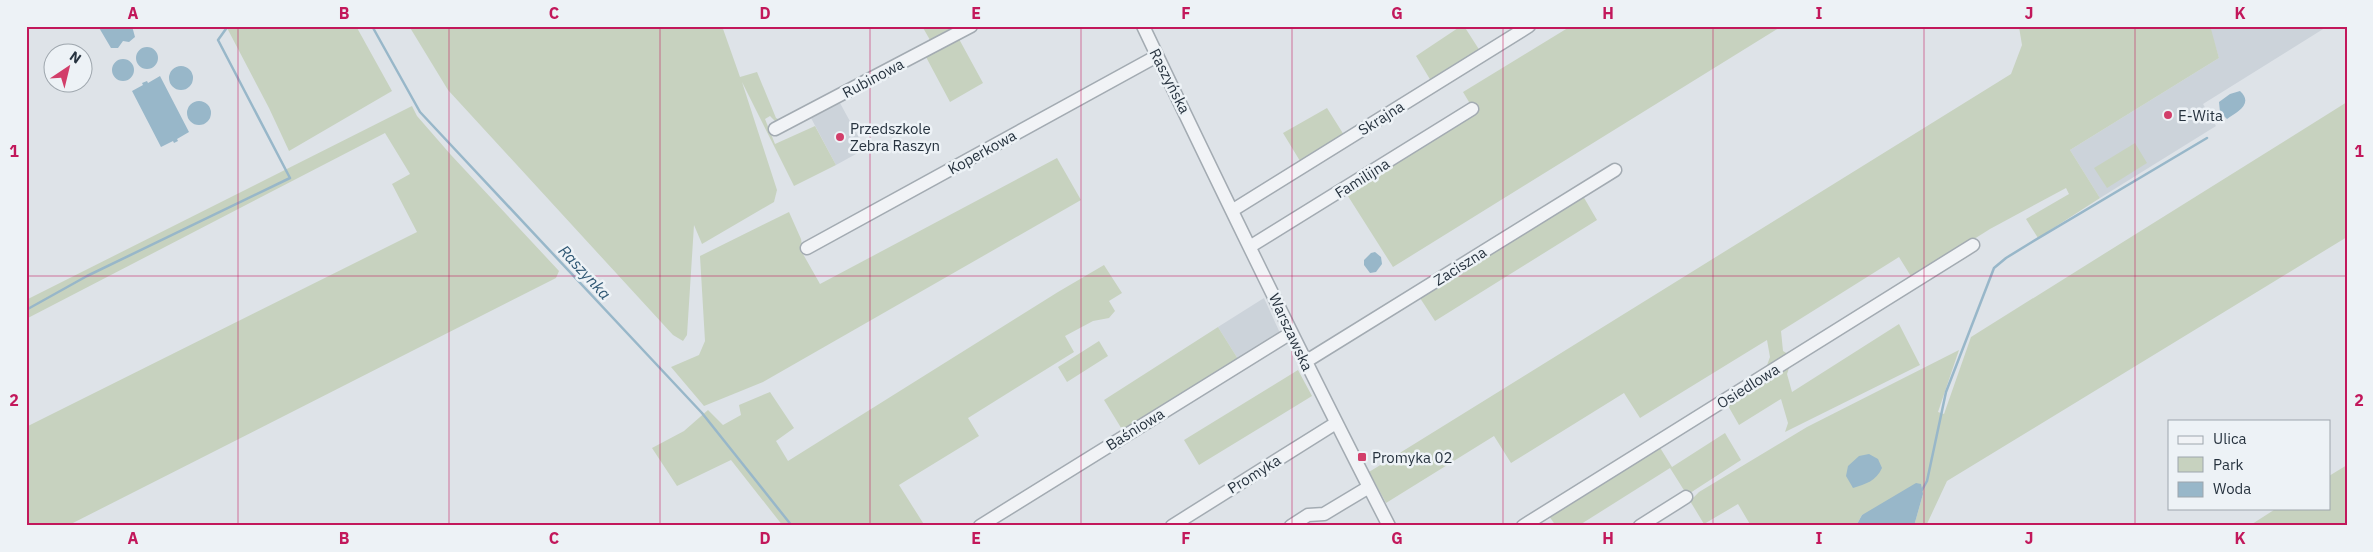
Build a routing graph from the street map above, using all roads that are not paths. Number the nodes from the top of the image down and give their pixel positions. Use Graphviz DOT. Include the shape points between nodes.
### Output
graph roads {
  1 [pos="971,26"];
  2 [pos="1143,26"];
  3 [pos="1529,26"];
  4 [pos="1158,56"];
  5 [pos="1472,109"];
  6 [pos="775,129"];
  7 [pos="1198,136"];
  8 [pos="1616,170"];
  9 [pos="1233,210"];
  10 [pos="1973,245"];
  11 [pos="1251,246"];
  12 [pos="807,248"];
  13 [pos="1291,333"];
  14 [pos="1305,362"];
  15 [pos="1336,423"];
  16 [pos="1369,487"];
  17 [pos="1686,497"];
  18 [pos="980,526"];
  19 [pos="1172,526"];
  20 [pos="1291,526"];
  21 [pos="1389,526"];
  22 [pos="1523,526"];
  23 [pos="1640,526"];
  1 -- 6 [label="street, Rubinowa"];
  2 -- 4 [label="street, Raszyńska"];
  3 -- 9 [label="street, Skrajna"];
  4 -- 7 [label="street, Raszyńska"];
  4 -- 12 [label="street, Koperkowa"];
  5 -- 11 [label="street, Familijna"];
  7 -- 9 [label="street, Warszawska"];
  8 -- 14 [label="street, Zaciszna"];
  9 -- 11 [label="street, Warszawska"];
  10 -- 22 [label="street, Osiedlowa"];
  11 -- 13 [label="street, Warszawska"];
  13 -- 14 [label="street, Warszawska"];
  13 -- 18 [label="street, Baśniowa"];
  14 -- 15 [label="street, Warszawska"];
  15 -- 16 [label="street, Warszawska"];
  15 -- 19 [label="street, Promyka"];
  16 -- 20 [label="street" via="1324,514 1308,515"];
  16 -- 21 [label="street, Warszawska"];
  17 -- 23 [label="street"];
}
